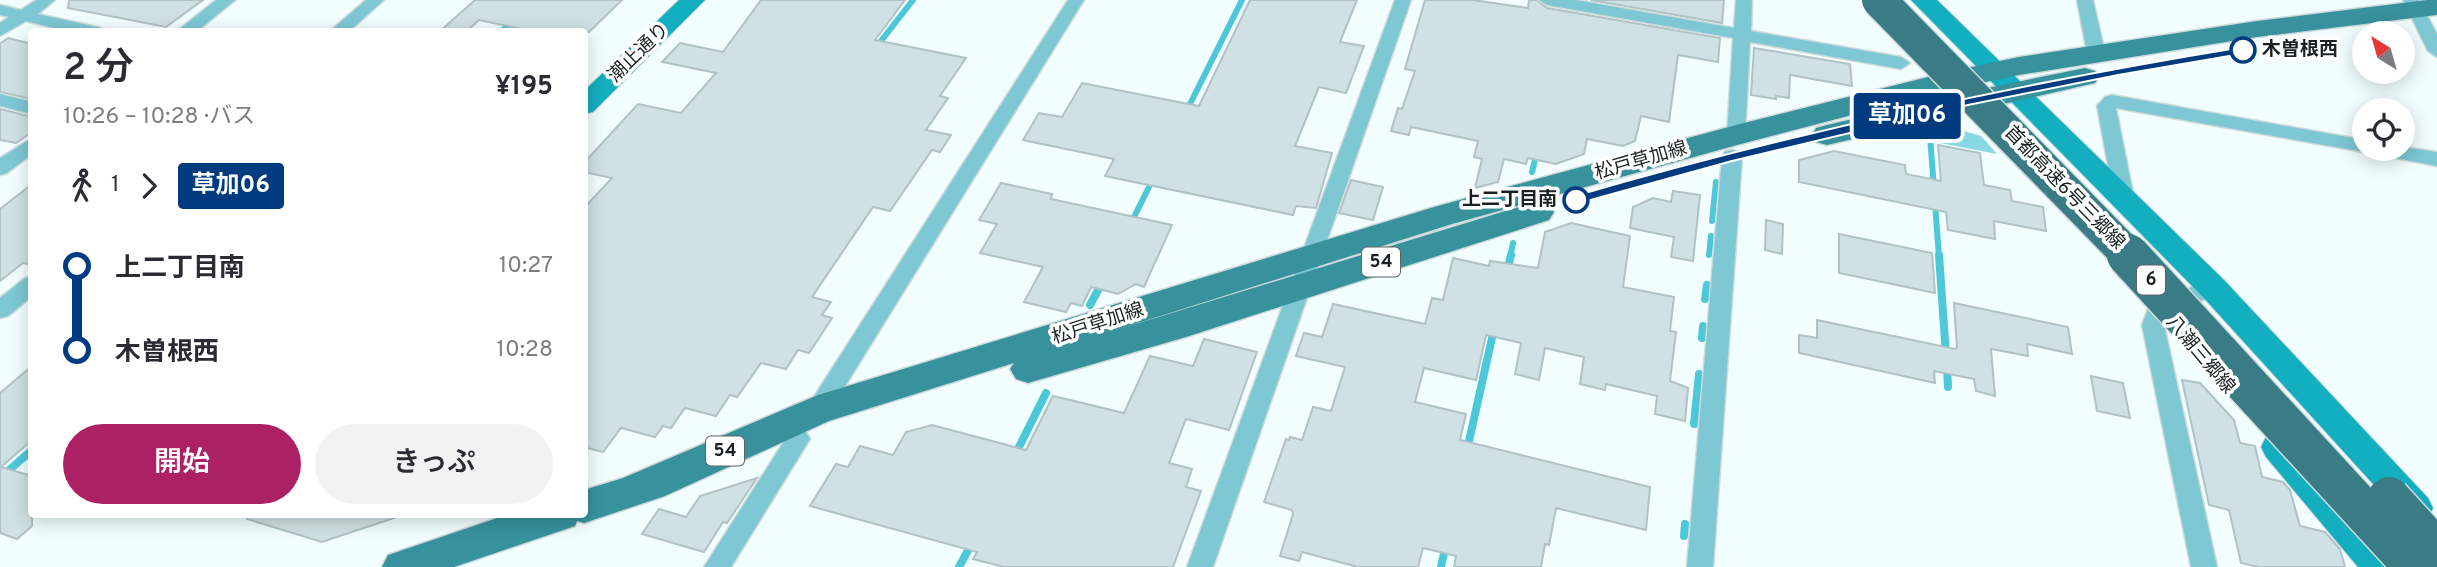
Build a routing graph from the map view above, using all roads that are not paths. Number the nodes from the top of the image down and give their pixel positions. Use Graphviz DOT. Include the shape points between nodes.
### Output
graph roads {
  1 [pos="47,0"];
  2 [pos="227,0"];
  3 [pos="376,0"];
  4 [pos="693,0"];
  5 [pos="1076,0"];
  6 [pos="1403,0"];
  7 [pos="1547,0"];
  8 [pos="1744,0"];
  9 [pos="1865,0"];
  10 [pos="1879,0"];
  11 [pos="1892,0"];
  12 [pos="1904,0"];
  13 [pos="1923,0"];
  14 [pos="2085,0"];
  15 [pos="0,10"];
  16 [pos="2425,13"];
  17 [pos="24,15"];
  18 [pos="2401,21"];
  19 [pos="78,28"];
  20 [pos="189,28"];
  21 [pos="342,28"];
  22 [pos="0,31"];
  23 [pos="1742,34"];
  24 [pos="2352,35"];
  25 [pos="2437,51"];
  26 [pos="2096,52"];
  27 [pos="1901,63"];
  28 [pos="1981,86"];
  29 [pos="0,100"];
  30 [pos="588,102"];
  31 [pos="28,107"];
  32 [pos="2352,144"];
  33 [pos="1734,146"];
  34 [pos="28,147"];
  35 [pos="2415,155"];
  36 [pos="2437,159"];
  37 [pos="0,168"];
  38 [pos="2124,198"];
  39 [pos="1313,255"];
  40 [pos="1302,287"];
  41 [pos="2213,288"];
  42 [pos="28,292"];
  43 [pos="2159,307"];
  44 [pos="0,310"];
  45 [pos="808,425"];
  46 [pos="588,506"];
  47 [pos="549,518"];
  48 [pos="2437,532"];
  49 [pos="2437,551"];
  50 [pos="402,567"];
  51 [pos="717,567"];
  52 [pos="1200,567"];
  53 [pos="1700,567"];
  54 [pos="2204,567"];
  55 [pos="2380,567"];
  56 [pos="2415,567"];
  1 -- 17 [label="street"];
  2 -- 20 [label="street"];
  3 -- 21 [label="street"];
  4 -- 30 [label="main road, 潮止通り"];
  5 -- 45 [label="street"];
  6 -- 39 [label="street"];
  7 -- 23 [label="street"];
  8 -- 23 [label="street"];
  9 -- 28 [label="main road, 八潮三郷線"];
  10 -- 56 [label="highway, 首都高速6号三郷線 / 6, bridge" via="2116,242"];
  11 -- 28 [label="main road"];
  12 -- 49 [label="highway, 首都高速6号三郷線 / 6, bridge" via="2140,235"];
  13 -- 28 [label="main road, 八潮三郷線"];
  14 -- 26 [label="street"];
  15 -- 17 [label="street"];
  16 -- 18 [label="main road, 松戸草加線 / 54"];
  16 -- 25 [label="street"];
  16 -- 26 [label="main road, 松戸草加線 / 54" via="2257,29"];
  17 -- 19 [label="street"];
  17 -- 22 [label="street"];
  23 -- 27 [label="street"];
  23 -- 33 [label="street"];
  24 -- 28 [label="main road, 松戸草加線 / 54"];
  26 -- 28 [label="main road, 松戸草加線 / 54"];
  28 -- 33 [label="main road, 松戸草加線 / 54"];
  28 -- 38 [label="main road, 八潮三郷線"];
  28 -- 43 [label="main road, 八潮三郷線"];
  29 -- 31 [label="street"];
  32 -- 38 [label="street" via="2112,102 2106,106"];
  33 -- 39 [label="main road, 松戸草加線 / 54" via="1445,215"];
  33 -- 40 [label="main road, 松戸草加線 / 54"];
  33 -- 53 [label="street"];
  34 -- 37 [label="street"];
  35 -- 36 [label="street"];
  38 -- 41 [label="main road, 八潮三郷線"];
  39 -- 40 [label="street"];
  39 -- 45 [label="main road, 松戸草加線 / 54" via="1022,349"];
  40 -- 45 [label="main road, 松戸草加線 / 54"];
  40 -- 52 [label="street"];
  41 -- 43 [label="street"];
  41 -- 48 [label="main road, 八潮三郷線"];
  42 -- 44 [label="street"];
  43 -- 54 [label="street" via="2154,325"];
  43 -- 55 [label="main road, 八潮三郷線"];
  45 -- 46 [label="main road, 松戸草加線 / 54"];
  45 -- 51 [label="street"];
  47 -- 50 [label="main road"];
}
